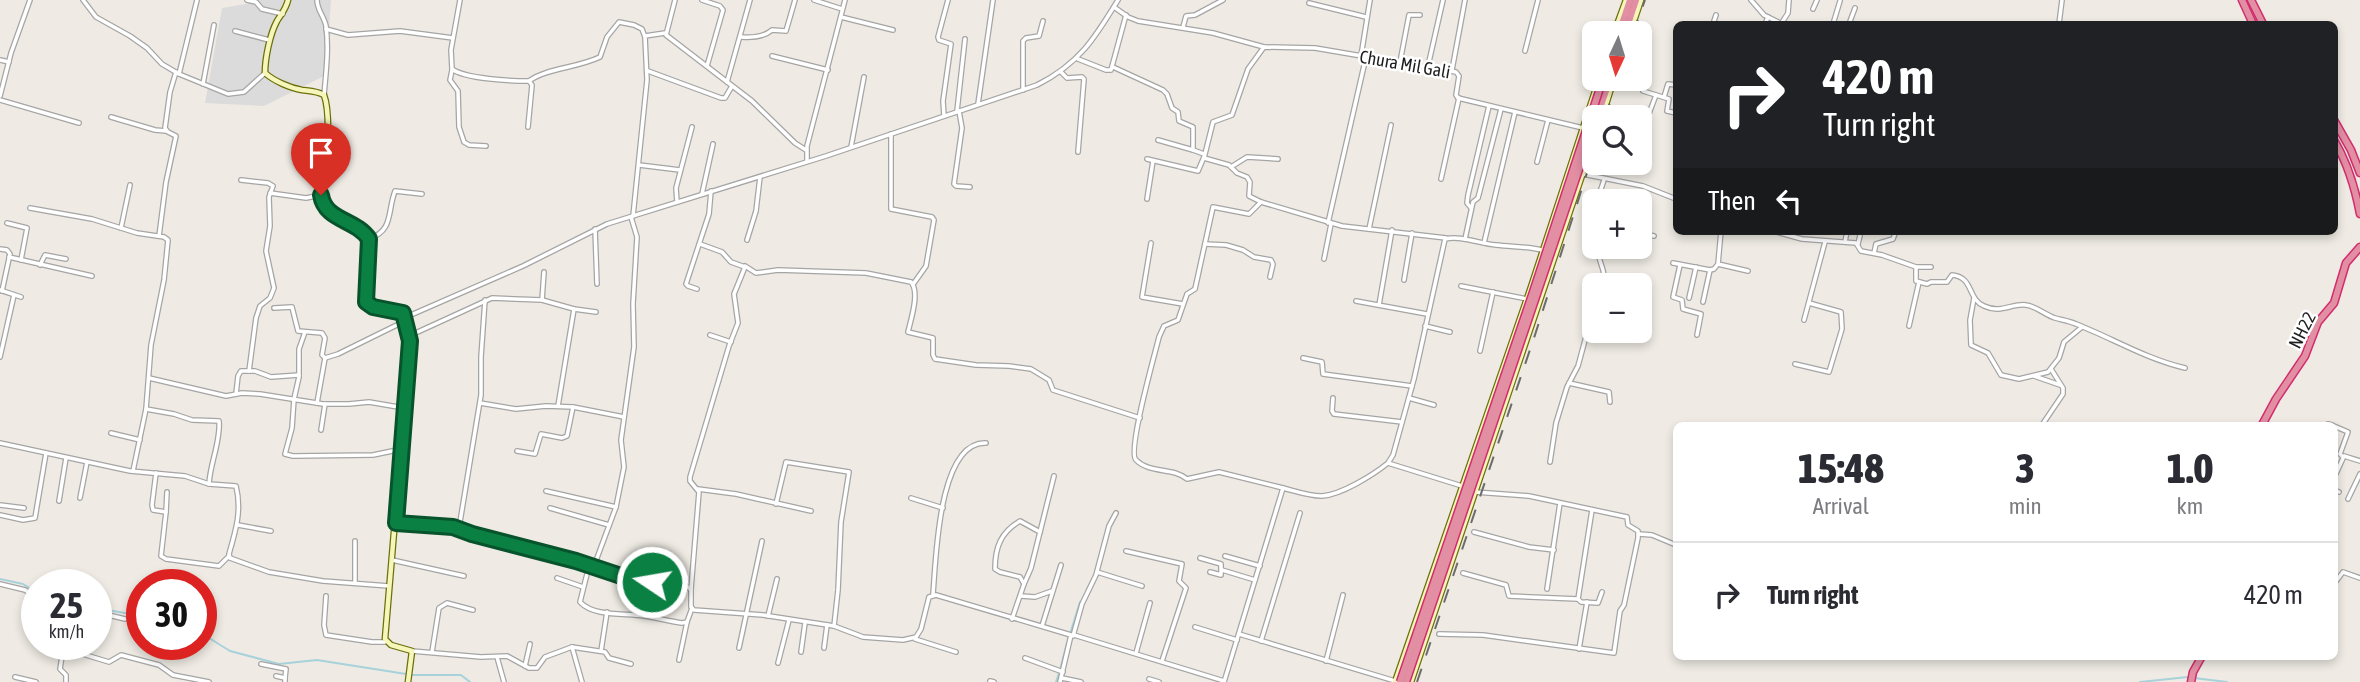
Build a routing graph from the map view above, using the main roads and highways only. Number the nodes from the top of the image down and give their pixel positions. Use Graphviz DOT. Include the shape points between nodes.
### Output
graph roads {
  1 [pos="1628,0"];
  2 [pos="1638,0"];
  3 [pos="2242,0"];
  4 [pos="2251,0"];
  5 [pos="1620,21"];
  6 [pos="1631,21"];
  7 [pos="2252,21"];
  8 [pos="2262,21"];
  9 [pos="1597,91"];
  10 [pos="2338,127"];
  11 [pos="2338,147"];
  12 [pos="1582,161"];
  13 [pos="2360,173"];
  14 [pos="2360,214"];
  15 [pos="2360,247"];
  16 [pos="2264,422"];
  17 [pos="2200,660"];
  18 [pos="1397,682"];
  19 [pos="1408,682"];
  20 [pos="2192,682"];
  1 -- 5 [label="highway"];
  2 -- 6 [label="highway"];
  3 -- 7 [label="highway"];
  4 -- 8 [label="highway"];
  9 -- 18 [label="highway, bridge" via="1533,292"];
  10 -- 13 [label="highway"];
  11 -- 14 [label="highway" via="2352,178"];
  12 -- 19 [label="highway, bridge"];
  15 -- 16 [label="highway, NH22" via="2346,263 2334,303 2318,322 2305,356"];
  17 -- 20 [label="highway"];
}
